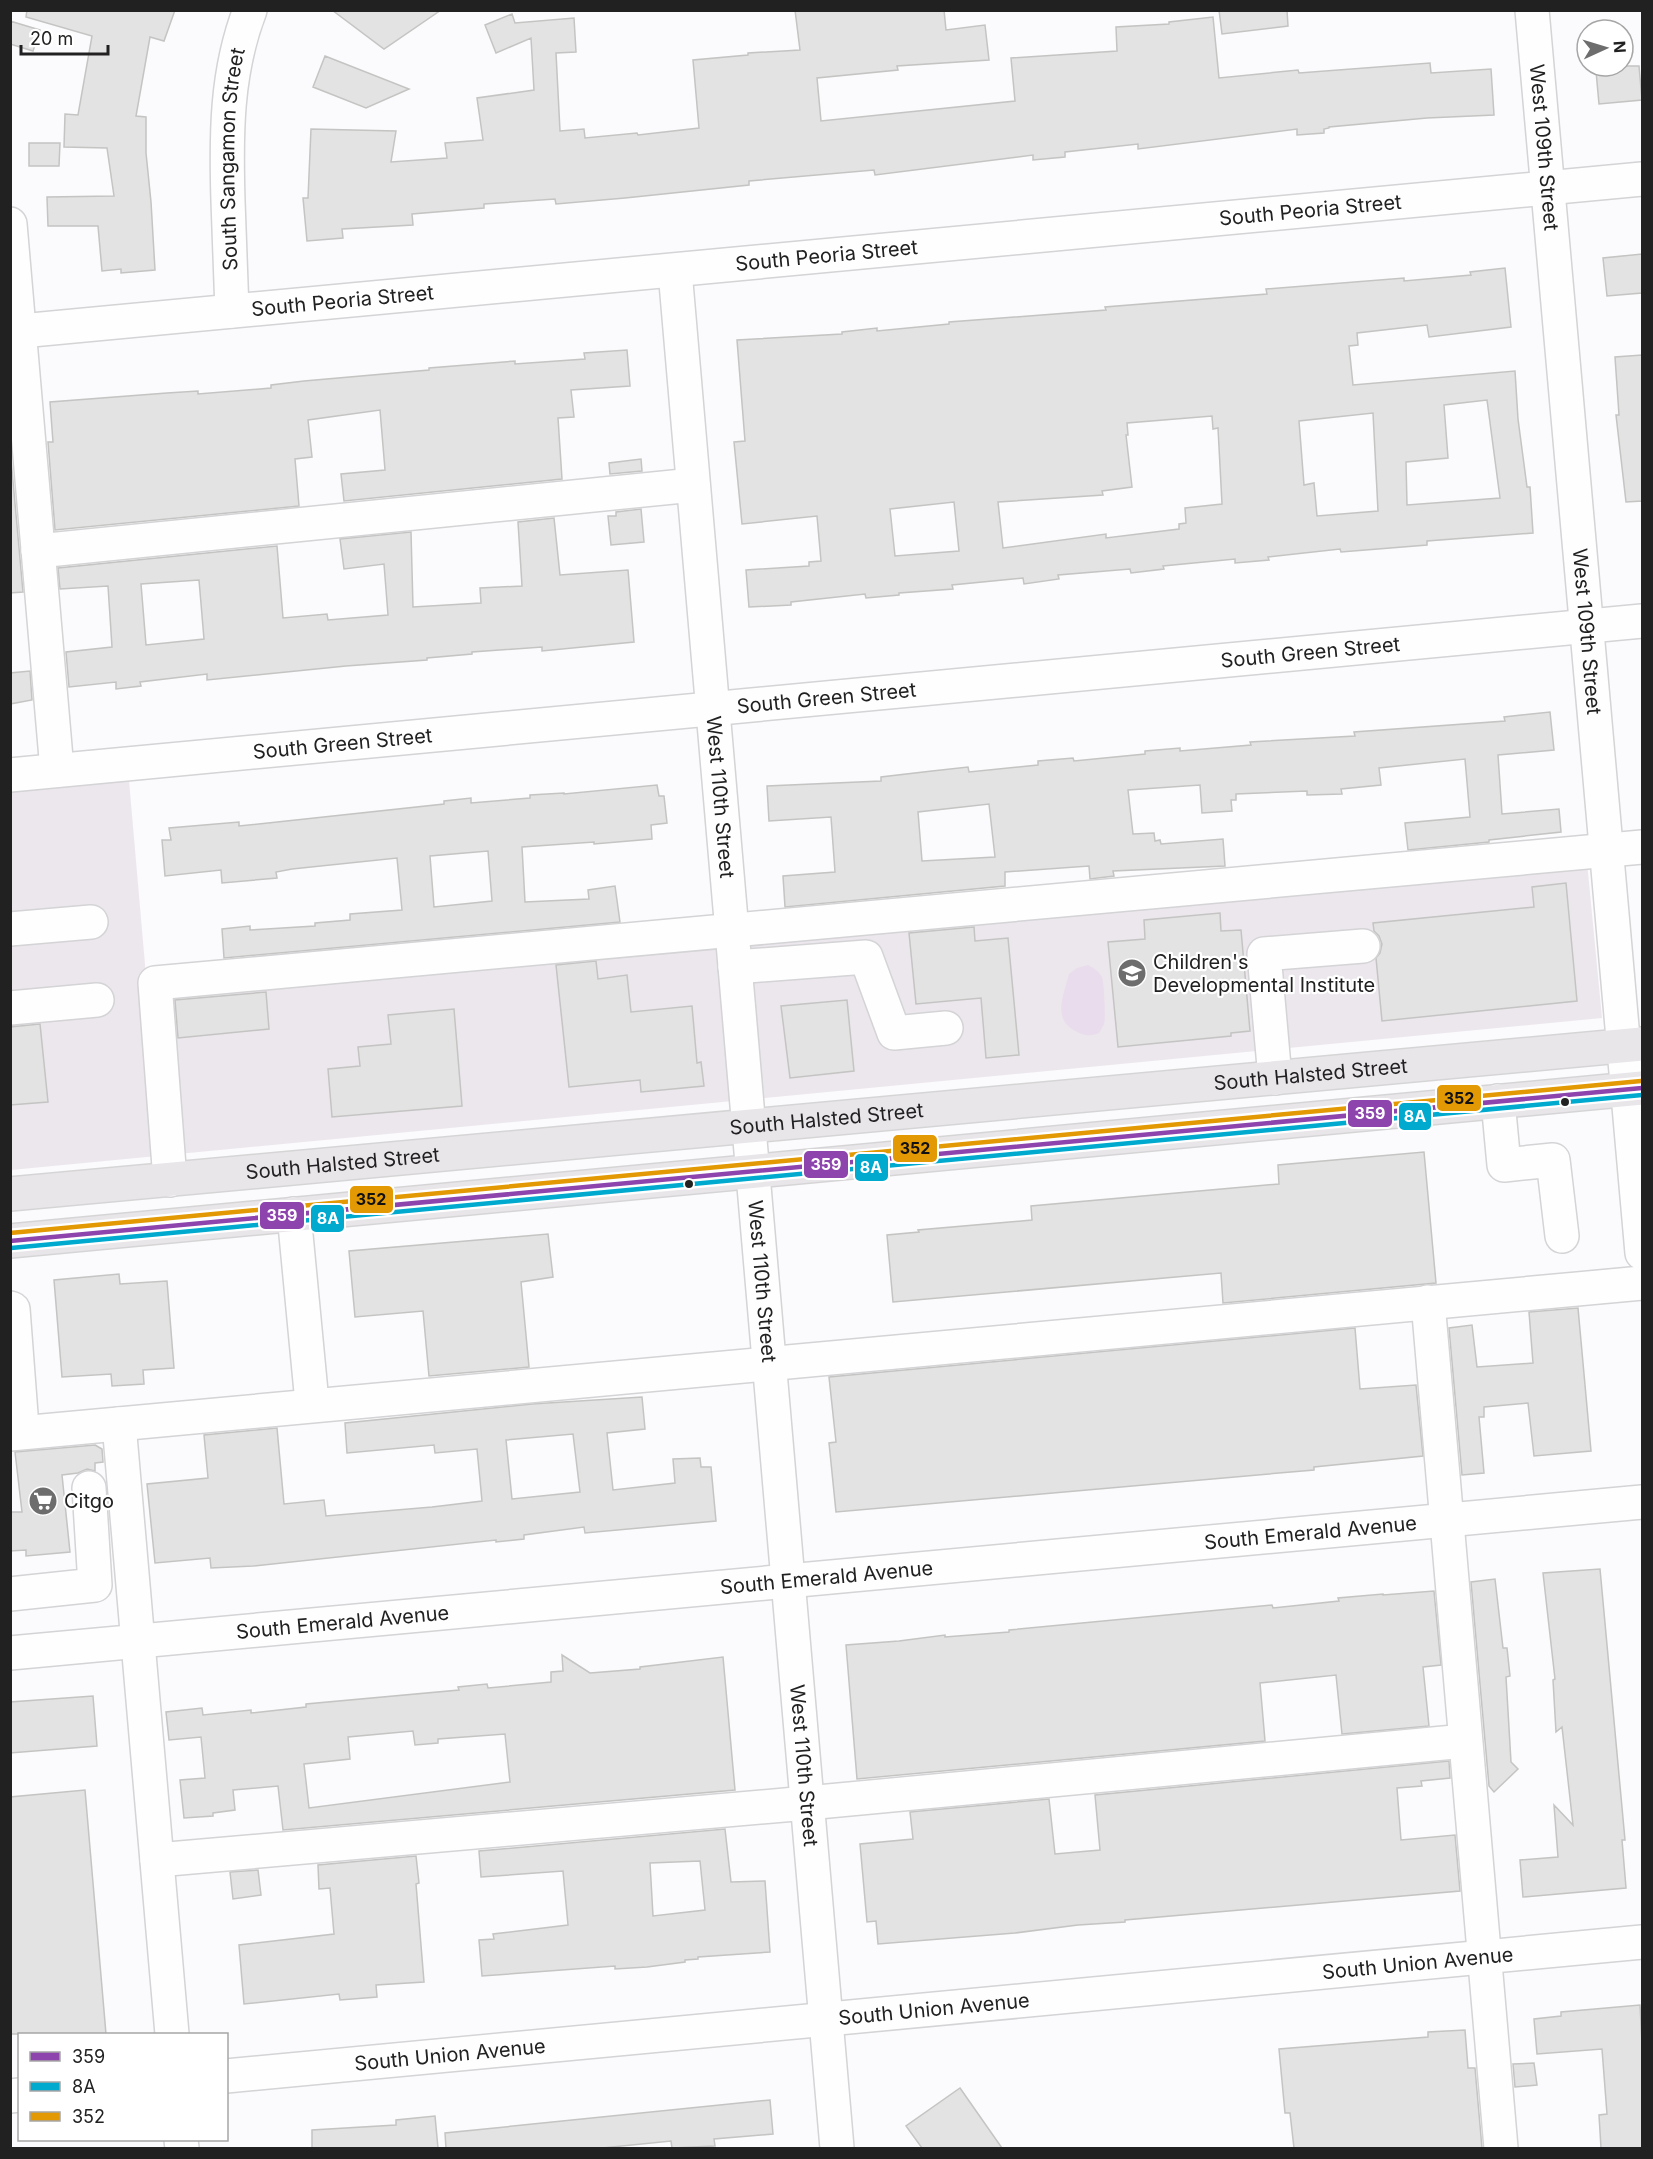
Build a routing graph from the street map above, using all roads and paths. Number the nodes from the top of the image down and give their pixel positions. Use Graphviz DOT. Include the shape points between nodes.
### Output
graph roads {
  1 [pos="250,10"];
  2 [pos="1532,10"];
  3 [pos="1642,179"];
  4 [pos="1548,188"];
  5 [pos="10,224"];
  6 [pos="675,271"];
  7 [pos="232,311"];
  8 [pos="15,332"];
  9 [pos="693,485"];
  10 [pos="38,551"];
  11 [pos="1642,621"];
  12 [pos="1587,626"];
  13 [pos="712,709"];
  14 [pos="57,770"];
  15 [pos="10,775"];
  16 [pos="1642,847"];
  17 [pos="1607,850"];
  18 [pos="91,921"];
  19 [pos="10,929"];
  20 [pos="732,930"];
  21 [pos="1363,946"];
  22 [pos="735,967"];
  23 [pos="97,1000"];
  24 [pos="10,1008"];
  25 [pos="946,1028"];
  26 [pos="1634,1045"];
  27 [pos="1275,1078"];
  28 [pos="1636,1088"];
  29 [pos="1498,1101"];
  30 [pos="750,1127"];
  31 [pos="753,1171"];
  32 [pos="170,1180"];
  33 [pos="10,1194"];
  34 [pos="294,1214"];
  35 [pos="1562,1236"];
  36 [pos="10,1241"];
  37 [pos="1642,1251"];
  38 [pos="1642,1283"];
  39 [pos="1428,1302"];
  40 [pos="10,1308"];
  41 [pos="770,1364"];
  42 [pos="311,1392"];
  43 [pos="10,1415"];
  44 [pos="119,1424"];
  45 [pos="10,1434"];
  46 [pos="89,1488"];
  47 [pos="1642,1502"];
  48 [pos="1446,1520"];
  49 [pos="788,1581"];
  50 [pos="10,1594"];
  51 [pos="138,1642"];
  52 [pos="10,1653"];
  53 [pos="1466,1740"];
  54 [pos="807,1803"];
  55 [pos="157,1860"];
  56 [pos="1642,1942"];
  57 [pos="1484,1957"];
  58 [pos="826,2019"];
  59 [pos="172,2033"];
  60 [pos="228,2076"];
  61 [pos="837,2148"];
  62 [pos="1501,2148"];
  1 -- 7 [label="street, South Sangamon Street" via="230,83 226,138"];
  2 -- 4 [label="street, West 109th Street"];
  3 -- 4 [label="street, South Peoria Street"];
  4 -- 6 [label="street, South Peoria Street"];
  4 -- 12 [label="street, West 109th Street"];
  5 -- 8 [label="street"];
  6 -- 7 [label="street, South Peoria Street"];
  6 -- 9 [label="street, West 110th Street"];
  7 -- 8 [label="street, South Peoria Street"];
  8 -- 10 [label="street"];
  9 -- 10 [label="street"];
  9 -- 13 [label="street, West 110th Street"];
  10 -- 14 [label="street"];
  11 -- 12 [label="street, South Green Street"];
  12 -- 13 [label="street, South Green Street"];
  12 -- 17 [label="street, West 109th Street"];
  13 -- 14 [label="street, South Green Street"];
  13 -- 20 [label="street, West 110th Street"];
  14 -- 15 [label="street, South Green Street"];
  16 -- 17 [label="street"];
  17 -- 20 [label="street"];
  17 -- 26 [label="street, West 109th Street"];
  18 -- 19 [label="street"];
  20 -- 22 [label="street, West 110th Street"];
  20 -- 32 [label="street" via="155,983"];
  21 -- 27 [label="street" via="1264,954"];
  22 -- 25 [label="street" via="866,957 894,1033"];
  22 -- 30 [label="street, West 110th Street"];
  23 -- 24 [label="street"];
  26 -- 27 [label="main road, South Halsted Street"];
  26 -- 28 [label="street, West 109th Street"];
  27 -- 30 [label="main road, South Halsted Street"];
  28 -- 29 [label="main road"];
  28 -- 37 [label="street, West 109th Street"];
  29 -- 31 [label="main road"];
  29 -- 35 [label="street" via="1504,1165 1553,1160"];
  30 -- 31 [label="street, West 110th Street"];
  30 -- 32 [label="main road, South Halsted Street"];
  31 -- 34 [label="main road"];
  31 -- 41 [label="street, West 110th Street"];
  32 -- 33 [label="main road, South Halsted Street"];
  34 -- 36 [label="main road"];
  34 -- 42 [label="street"];
  38 -- 39 [label="street"];
  39 -- 41 [label="street"];
  39 -- 48 [label="street"];
  40 -- 43 [label="street" via="21,1414"];
  41 -- 44 [label="street"];
  41 -- 49 [label="street, West 110th Street"];
  44 -- 45 [label="street"];
  44 -- 51 [label="street"];
  46 -- 50 [label="street" via="95,1585"];
  47 -- 48 [label="street, South Emerald Avenue"];
  48 -- 49 [label="street, South Emerald Avenue"];
  48 -- 53 [label="street"];
  49 -- 51 [label="street, South Emerald Avenue"];
  49 -- 54 [label="street, West 110th Street"];
  51 -- 52 [label="street, South Emerald Avenue"];
  51 -- 55 [label="street"];
  53 -- 54 [label="street"];
  53 -- 57 [label="street"];
  54 -- 55 [label="street"];
  54 -- 58 [label="street, West 110th Street"];
  55 -- 59 [label="street"];
  56 -- 57 [label="street, South Union Avenue"];
  57 -- 58 [label="street, South Union Avenue"];
  57 -- 62 [label="street"];
  58 -- 60 [label="street, South Union Avenue"];
  58 -- 61 [label="street, West 110th Street"];
}
